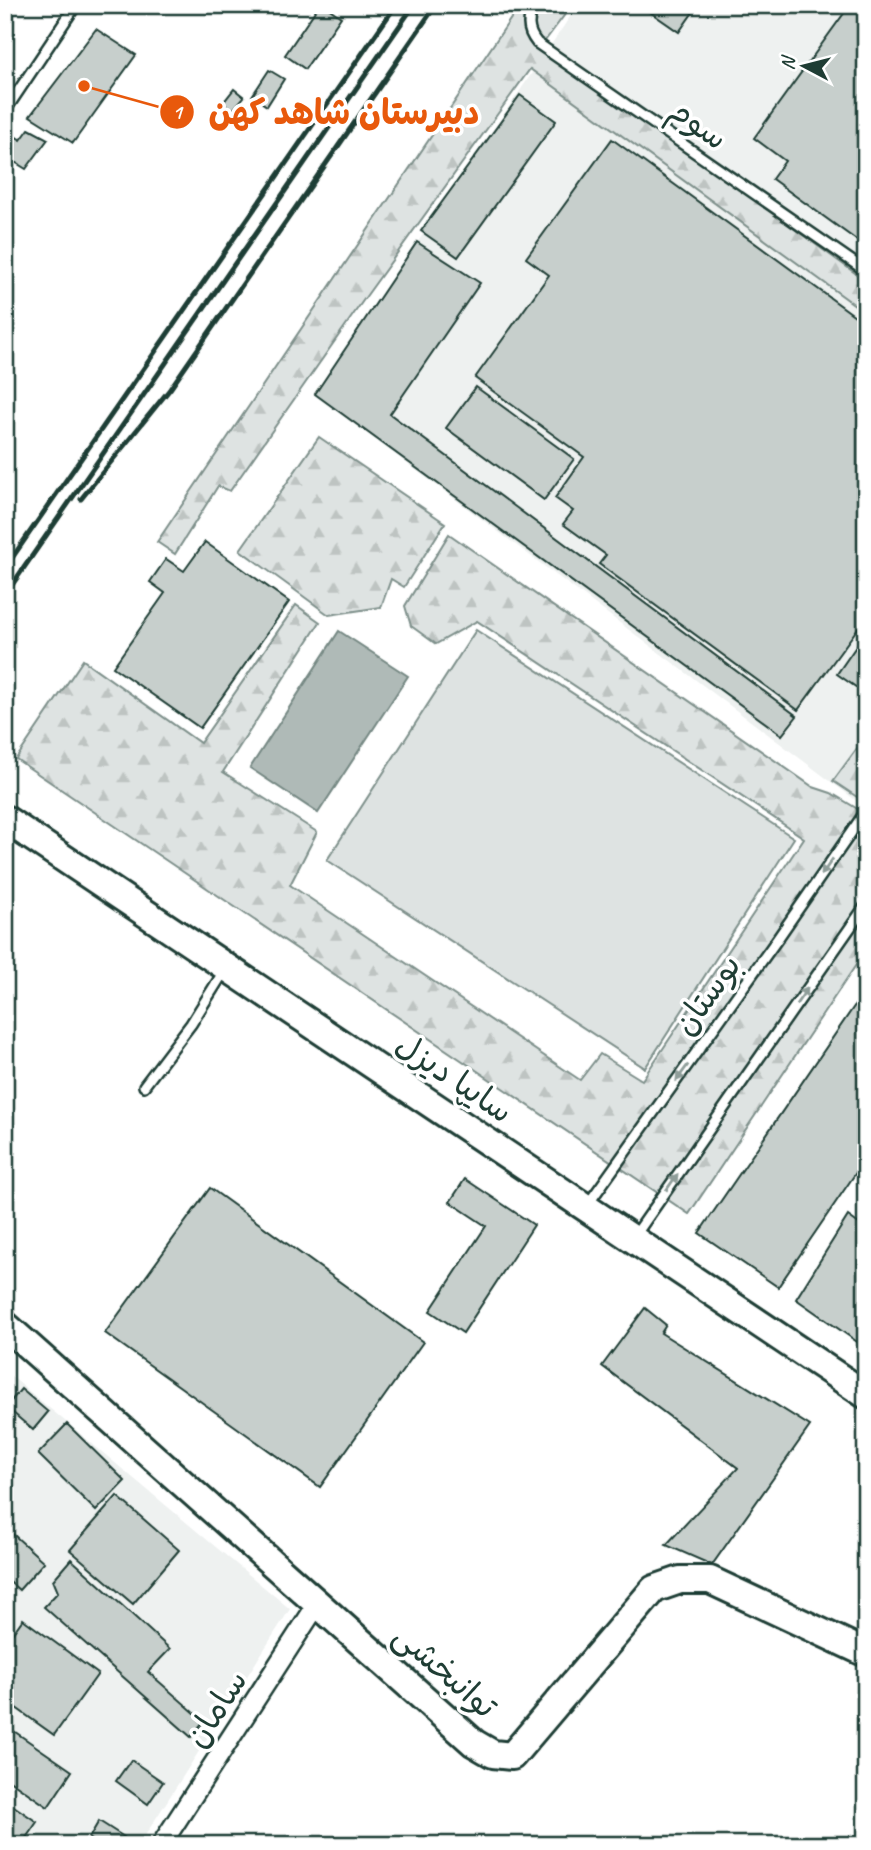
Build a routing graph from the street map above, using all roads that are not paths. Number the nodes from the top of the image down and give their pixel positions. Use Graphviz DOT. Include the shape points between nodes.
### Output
graph roads {
  1 [pos="76,5"];
  2 [pos="536,5"];
  3 [pos="5,111"];
  4 [pos="866,271"];
  5 [pos="866,811"];
  6 [pos="5,819"];
  7 [pos="866,905"];
  8 [pos="227,967"];
  9 [pos="144,1086"];
  10 [pos="586,1207"];
  11 [pos="633,1238"];
  12 [pos="5,1325"];
  13 [pos="866,1395"];
  14 [pos="318,1603"];
  15 [pos="866,1653"];
  16 [pos="162,1845"];
  1 -- 3 [label="lane"];
  2 -- 4 [label="lane, سوم" via="528,26 537,43"];
  5 -- 10 [label="lane, بوستان, one-way"];
  6 -- 8 [label="street, سایپا دیزل"];
  11 -- 7 [label="lane, one-way"];
  8 -- 9 [label="lane"];
  8 -- 10 [label="street, سایپا دیزل"];
  10 -- 11 [label="street, سایپا دیزل"];
  11 -- 13 [label="street, سایپا دیزل"];
  12 -- 14 [label="street, توانبخشی"];
  14 -- 15 [label="street, توانبخشی" via="474,1742 493,1754 512,1756 654,1589 680,1580 710,1580"];
  14 -- 16 [label="street, سامان"];
}
